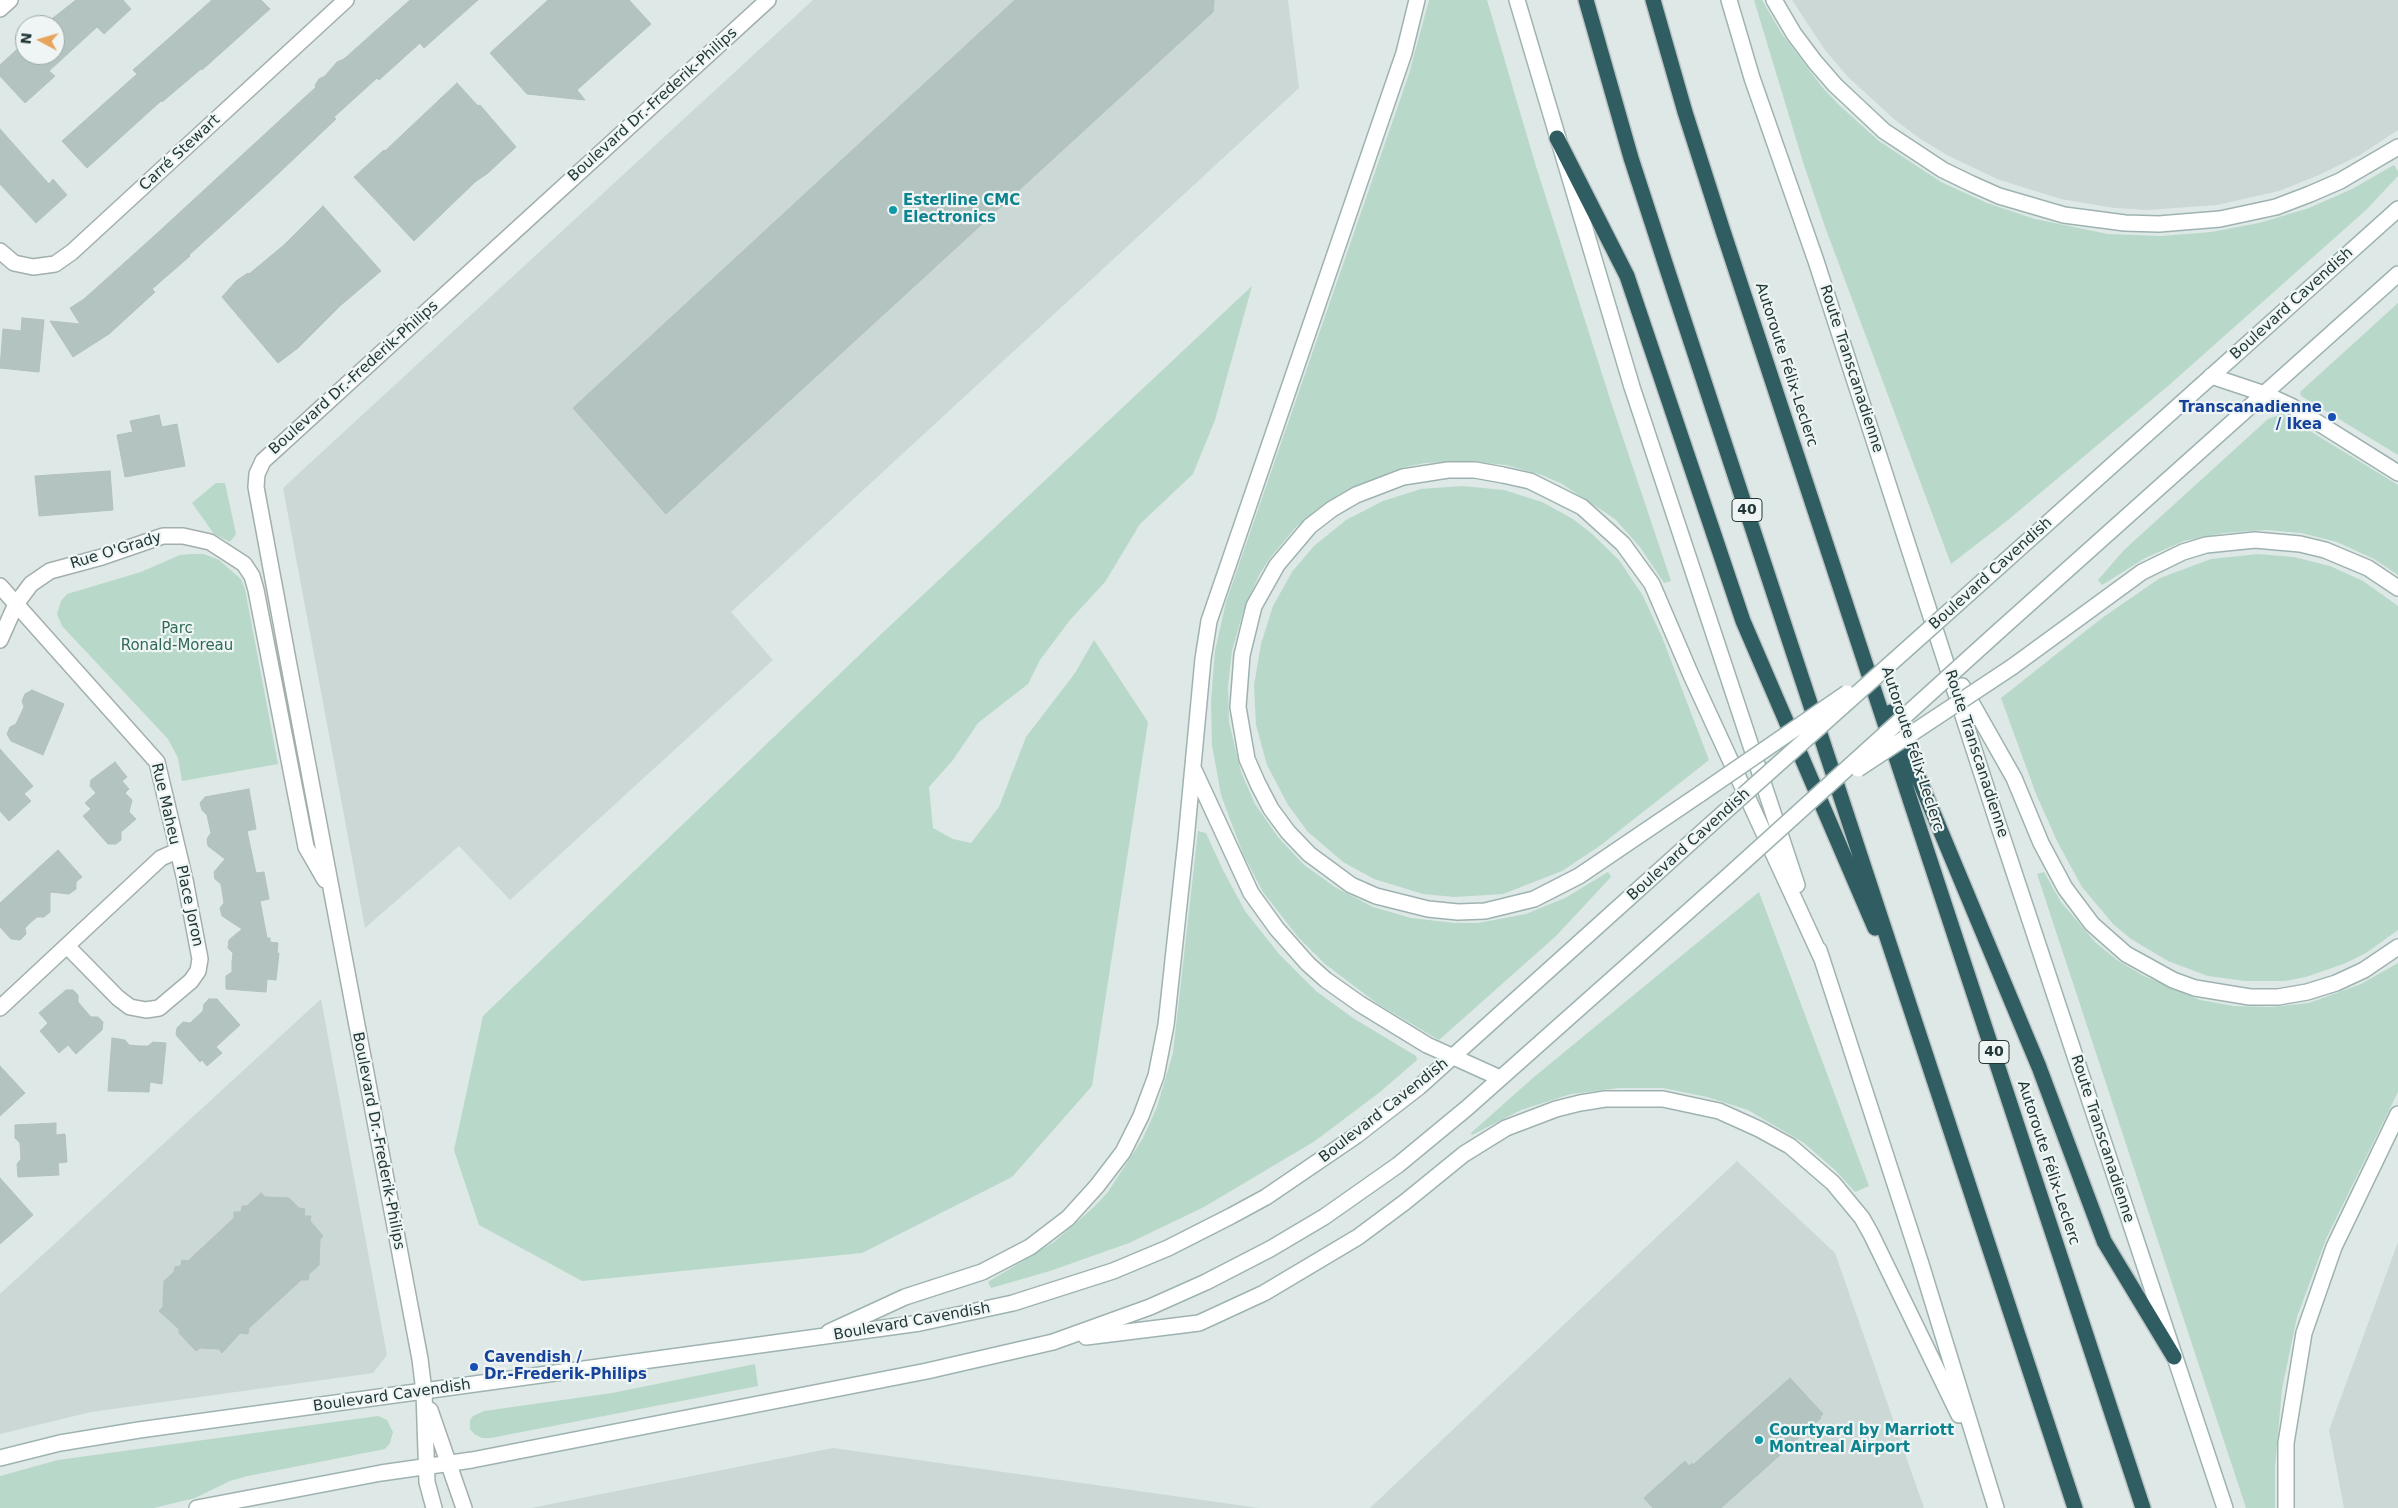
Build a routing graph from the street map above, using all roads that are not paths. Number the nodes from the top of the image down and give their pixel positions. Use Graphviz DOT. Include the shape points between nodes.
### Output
graph roads {
  1 [pos="10,0"];
  2 [pos="346,0"];
  3 [pos="768,0"];
  4 [pos="1417,0"];
  5 [pos="1517,0"];
  6 [pos="1586,0"];
  7 [pos="1653,0"];
  8 [pos="1729,0"];
  9 [pos="1774,0"];
  10 [pos="0,9"];
  11 [pos="1557,138"];
  12 [pos="2398,147"];
  13 [pos="2398,209"];
  14 [pos="0,251"];
  15 [pos="2398,274"];
  16 [pos="2211,376"];
  17 [pos="2265,394"];
  18 [pos="2398,473"];
  19 [pos="0,586"];
  20 [pos="2398,588"];
  21 [pos="1844,597"];
  22 [pos="16,604"];
  23 [pos="263,624"];
  24 [pos="0,640"];
  25 [pos="1944,655"];
  26 [pos="1899,656"];
  27 [pos="1193,768"];
  28 [pos="1815,797"];
  29 [pos="177,851"];
  30 [pos="331,890"];
  31 [pos="67,946"];
  32 [pos="2398,947"];
  33 [pos="1821,957"];
  34 [pos="0,1008"];
  35 [pos="1914,1019"];
  36 [pos="1452,1057"];
  37 [pos="1500,1078"];
  38 [pos="2398,1114"];
  39 [pos="816,1338"];
  40 [pos="1052,1342"];
  41 [pos="2174,1357"];
  42 [pos="424,1392"];
  43 [pos="1979,1456"];
  44 [pos="0,1458"];
  45 [pos="447,1463"];
  46 [pos="426,1466"];
  47 [pos="197,1508"];
  48 [pos="434,1508"];
  49 [pos="464,1508"];
  50 [pos="1996,1508"];
  51 [pos="2075,1508"];
  52 [pos="2143,1508"];
  53 [pos="2225,1508"];
  54 [pos="2286,1508"];
  1 -- 10 [label="main road"];
  2 -- 14 [label="main road, Carré Stewart" via="72,252 55,264 33,267 14,263"];
  3 -- 30 [label="main road, Boulevard Dr.-Frederik-Philips" via="259,466 256,487"];
  4 -- 27 [label="main road" via="1404,53 1209,621 1202,659"];
  5 -- 11 [label="main road"];
  6 -- 35 [label="highway, 40" via="1638,177"];
  7 -- 21 [label="highway, Autoroute Félix-Leclerc / 40" via="1685,112"];
  8 -- 25 [label="main road, Route Transcanadienne"];
  9 -- 12 [label="main road" via="1820,68 1884,131 1943,170 1972,184 1999,196 2064,215 2159,224 2220,219 2276,207 2310,194 2340,181"];
  11 -- 33 [label="main road" via="1632,387"];
  11 -- 35 [label="highway" via="1627,276 1743,621"];
  13 -- 16 [label="main road, Boulevard Cavendish"];
  15 -- 17 [label="main road"];
  16 -- 17 [label="main road"];
  16 -- 26 [label="main road, Boulevard Cavendish, bridge"];
  17 -- 18 [label="main road" via="2293,407"];
  17 -- 28 [label="main road, bridge"];
  19 -- 22 [label="main road"];
  20 -- 28 [label="main road, bridge" via="2353,561 2300,544 2255,540 2206,545 2182,552 2142,572 2012,667"];
  21 -- 41 [label="highway" via="2039,1067 2104,1241"];
  21 -- 52 [label="highway, Autoroute Félix-Leclerc / 40"];
  22 -- 23 [label="main road, Rue O'Grady" via="31,584 50,571 164,536 183,536 210,542 244,564 254,582"];
  22 -- 24 [label="main road, Rue O'Grady"];
  22 -- 29 [label="main road, Rue Maheu" via="157,762"];
  23 -- 30 [label="main road, Boulevard Dr.-Frederik-Philips" via="306,847"];
  25 -- 32 [label="main road" via="2014,778 2041,843 2065,888 2092,924 2126,954 2173,980 2195,988 2250,997 2278,997 2336,983 2364,970"];
  25 -- 41 [label="main road, Route Transcanadienne"];
  26 -- 33 [label="main road, bridge" via="1700,794 1580,876 1534,899 1485,911 1458,912 1428,909 1376,896 1351,885 1309,854 1271,809 1248,759 1238,707 1242,655 1254,606 1277,565 1310,526 1356,495 1403,477 1448,470 1494,473 1530,482 1582,507 1623,544 1652,584 1691,675"];
  26 -- 36 [label="main road, Boulevard Cavendish, bridge"];
  27 -- 36 [label="main road" via="1251,892 1291,946 1343,992 1427,1046"];
  27 -- 39 [label="main road" via="1160,1058 1141,1116 1111,1170 1068,1218 1022,1252 978,1273 905,1297"];
  28 -- 37 [label="main road, bridge"];
  29 -- 31 [label="main road, Rue Maheu" via="161,858"];
  29 -- 31 [label="main road, Place Joron" via="199,948 198,971 190,981 158,1008 146,1010 130,1006"];
  30 -- 42 [label="main road, Boulevard Dr.-Frederik-Philips"];
  31 -- 34 [label="main road, Rue Maheu"];
  33 -- 43 [label="main road"];
  35 -- 51 [label="highway, 40"];
  36 -- 37 [label="main road"];
  36 -- 39 [label="main road, Boulevard Cavendish" via="1325,1158 1231,1216 1139,1260 1054,1292 978,1312 884,1330"];
  37 -- 40 [label="main road" via="1398,1165 1284,1241 1180,1294"];
  38 -- 54 [label="main road" via="2334,1247 2304,1333 2286,1443"];
  39 -- 42 [label="main road, Boulevard Cavendish"];
  40 -- 43 [label="main road" via="1199,1323 1264,1293 1358,1237 1464,1154 1506,1128 1580,1103 1605,1099 1663,1099 1719,1111 1752,1125 1790,1146 1833,1183 1871,1234"];
  40 -- 45 [label="main road" via="886,1380"];
  41 -- 53 [label="main road, Route Transcanadienne"];
  42 -- 44 [label="main road, Boulevard Cavendish" via="112,1434"];
  42 -- 45 [label="main road, Boulevard Dr.-Frederik-Philips"];
  42 -- 46 [label="main road, Boulevard Dr.-Frederik-Philips"];
  43 -- 50 [label="main road"];
  45 -- 46 [label="main road"];
  45 -- 49 [label="main road, Boulevard Dr.-Frederik-Philips"];
  46 -- 47 [label="main road"];
  46 -- 48 [label="main road, Boulevard Dr.-Frederik-Philips"];
}
